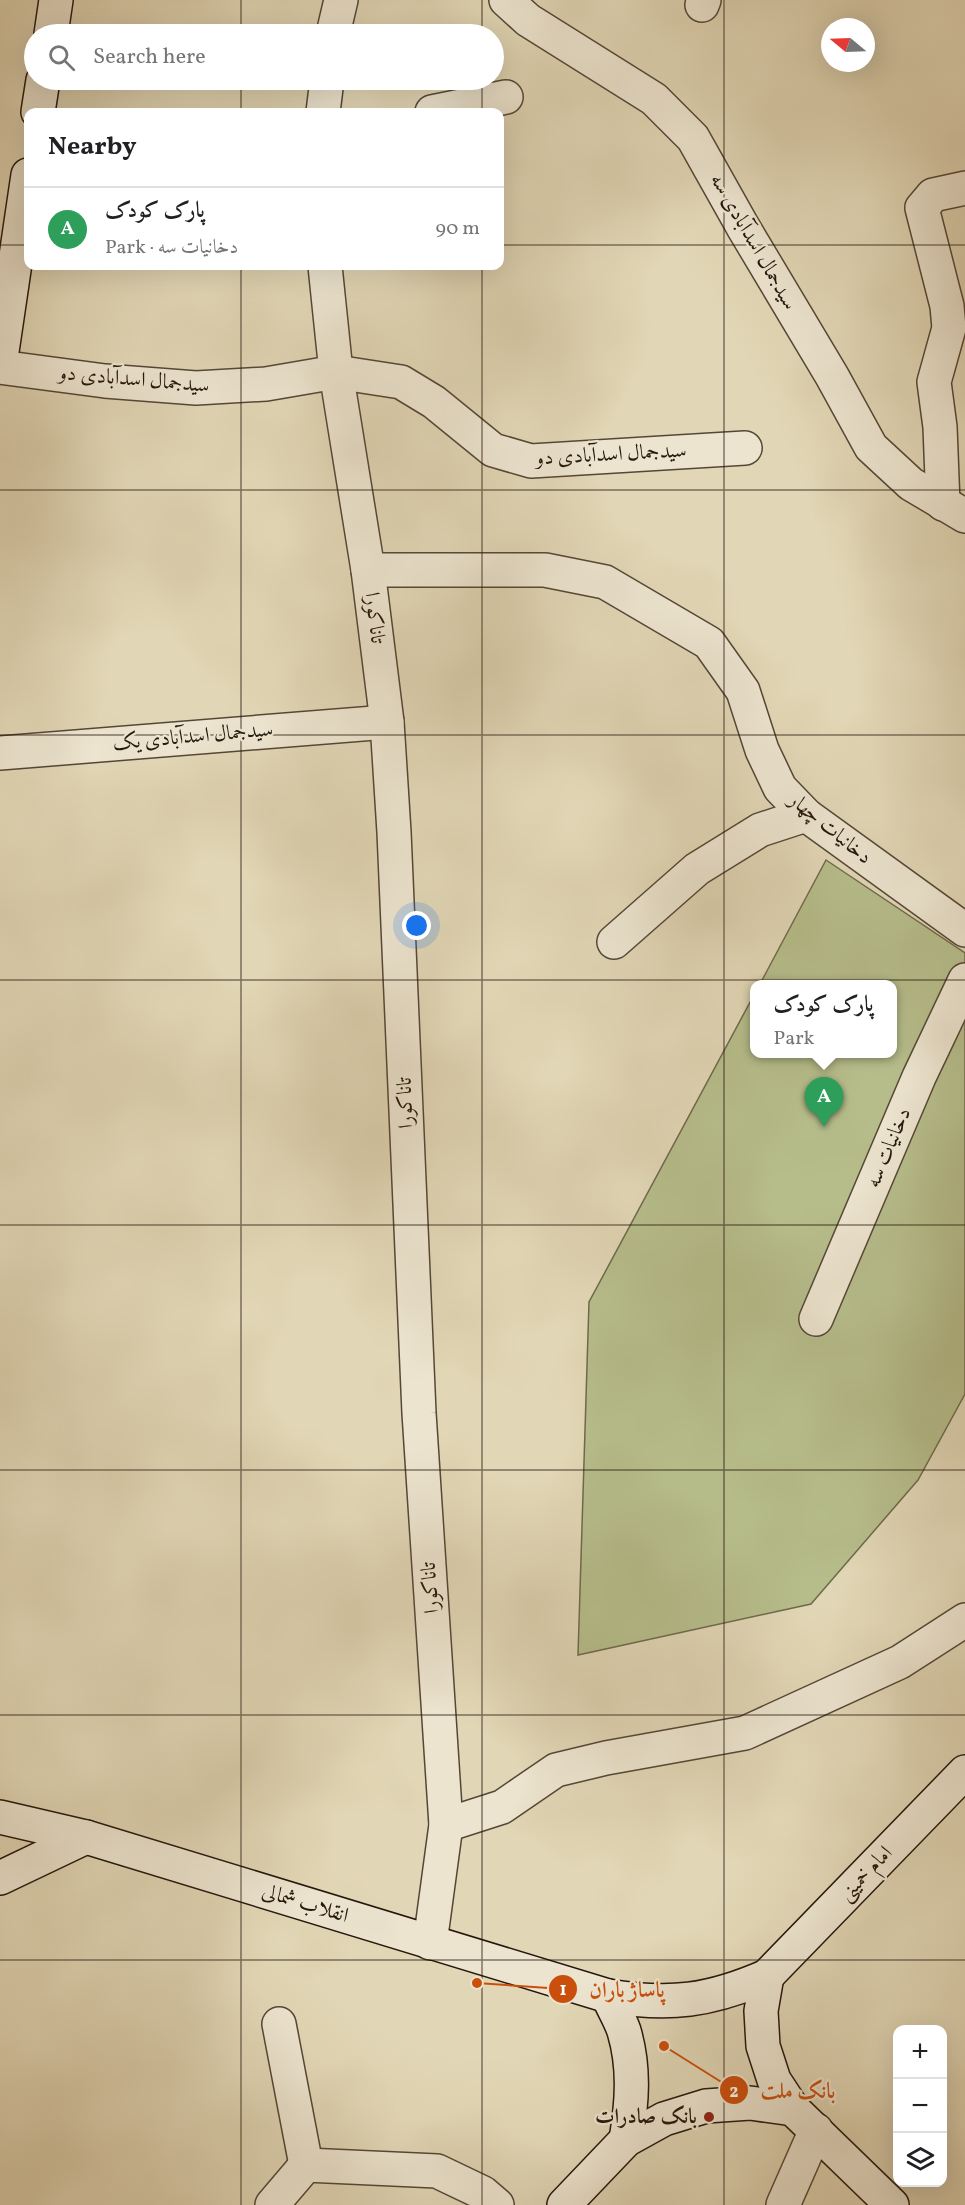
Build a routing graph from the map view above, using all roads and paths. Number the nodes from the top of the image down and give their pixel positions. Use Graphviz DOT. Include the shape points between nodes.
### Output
graph roads {
  1 [pos="56,0"];
  2 [pos="341,0"];
  3 [pos="506,0"];
  4 [pos="52,24"];
  5 [pos="335,24"];
  6 [pos="42,90"];
  7 [pos="325,90"];
  8 [pos="506,97"];
  9 [pos="39,108"];
  10 [pos="323,108"];
  11 [pos="452,108"];
  12 [pos="965,188"];
  13 [pos="24,191"];
  14 [pos="8,255"];
  15 [pos="326,270"];
  16 [pos="0,366"];
  17 [pos="336,372"];
  18 [pos="745,448"];
  19 [pos="954,510"];
  20 [pos="368,570"];
  21 [pos="387,722"];
  22 [pos="0,753"];
  23 [pos="806,815"];
  24 [pos="965,930"];
  25 [pos="614,942"];
  26 [pos="965,980"];
  27 [pos="816,1319"];
  28 [pos="965,1620"];
  29 [pos="965,1772"];
  30 [pos="0,1817"];
  31 [pos="447,1825"];
  32 [pos="86,1837"];
  33 [pos="0,1878"];
  34 [pos="430,1943"];
  35 [pos="767,1976"];
  36 [pos="608,1996"];
  37 [pos="279,2024"];
  38 [pos="805,2120"];
  39 [pos="626,2140"];
  40 [pos="306,2165"];
  41 [pos="272,2205"];
  42 [pos="497,2205"];
  43 [pos="564,2205"];
  44 [pos="783,2205"];
  45 [pos="892,2205"];
  1 -- 4 [label="street"];
  2 -- 5 [label="street"];
  3 -- 19 [label="street, سیدجمال اسدآبادی سه" via="528,20 654,99 693,138 871,447 911,484"];
  6 -- 9 [label="street"];
  7 -- 10 [label="street"];
  8 -- 11 [label="street"];
  12 -- 19 [label="street" via="933,195 922,208 947,306 949,328 934,382"];
  13 -- 14 [label="street"];
  14 -- 16 [label="street"];
  15 -- 17 [label="street, تاناکورا"];
  16 -- 17 [label="street, سیدجمال اسدآبادی دو" via="105,381 196,388 266,384"];
  17 -- 18 [label="street, سیدجمال اسدآبادی دو" via="401,382 434,402 493,450 531,461"];
  17 -- 20 [label="street, تاناکورا"];
  20 -- 21 [label="street, تاناکورا"];
  20 -- 23 [label="street, دخانیات چهار" via="545,570 605,582 709,643 743,691 762,750 780,788"];
  21 -- 22 [label="street, سیدجمال اسدآبادی یک"];
  21 -- 31 [label="street, تاناکورا" via="419,1413"];
  23 -- 24 [label="street, دخانیات چهار"];
  23 -- 25 [label="street" via="760,830 697,869"];
  26 -- 27 [label="street, دخانیات سه" via="919,1077"];
  28 -- 31 [label="street" via="900,1662 746,1733 556,1770 502,1807"];
  29 -- 35 [label="street, امام خمینی"];
  30 -- 32 [label="street, انقلاب شمالی"];
  31 -- 34 [label="street, تاناکورا"];
  32 -- 33 [label="street"];
  32 -- 34 [label="street, انقلاب شمالی"];
  34 -- 36 [label="street, انقلاب شمالی"];
  35 -- 36 [label="street, انقلاب شمالی" via="706,1998 673,2002"];
  35 -- 38 [label="street" via="761,2011 763,2046 774,2079"];
  36 -- 39 [label="street" via="624,2031 631,2067 632,2104"];
  37 -- 40 [label="street"];
  38 -- 39 [label="street" via="750,2103 706,2106 664,2119"];
  38 -- 44 [label="street"];
  38 -- 45 [label="street"];
  39 -- 43 [label="street"];
  40 -- 41 [label="street"];
  40 -- 42 [label="street" via="437,2171 483,2193"];
}
